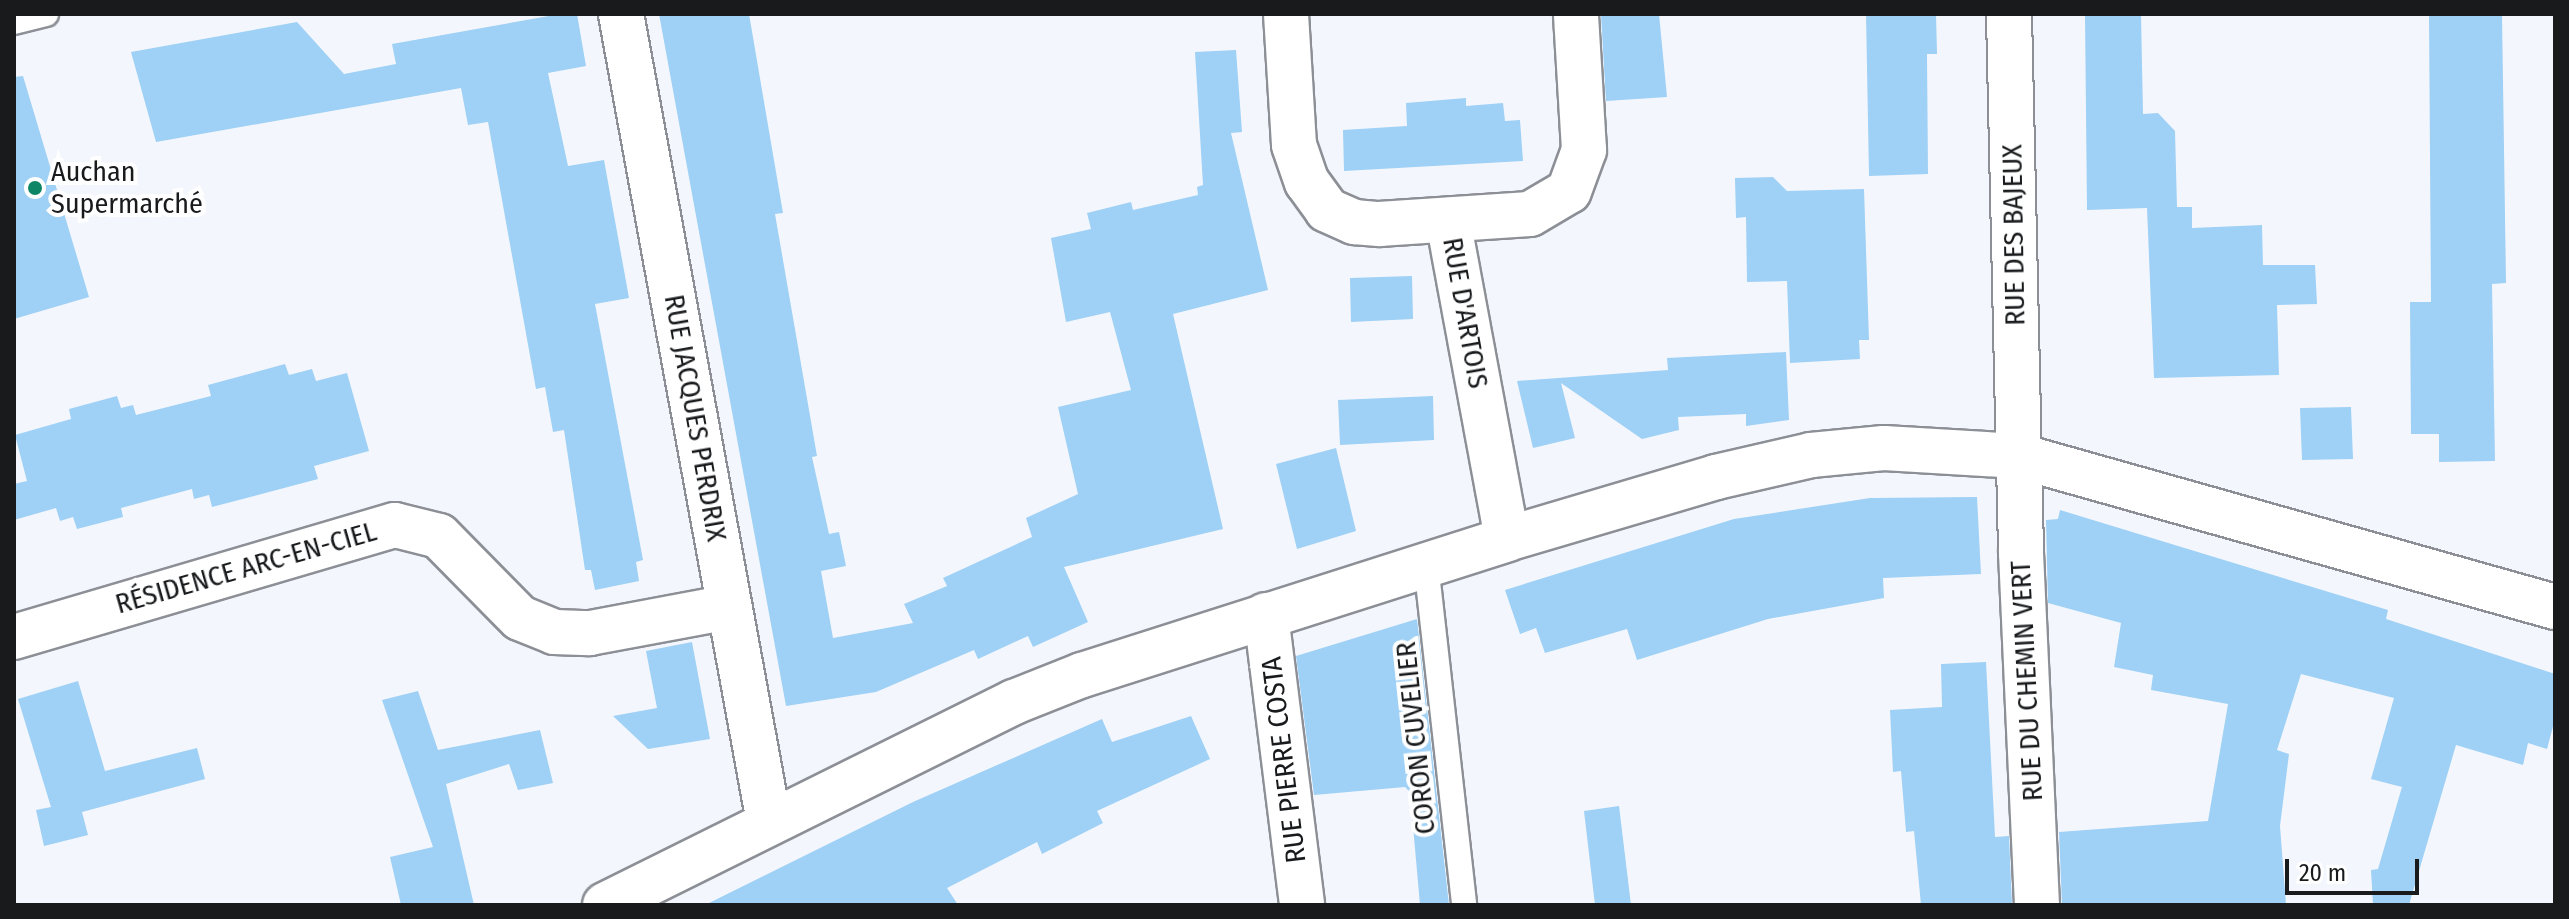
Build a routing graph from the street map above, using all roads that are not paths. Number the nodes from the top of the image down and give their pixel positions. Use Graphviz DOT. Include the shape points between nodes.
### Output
graph roads {
  1 [pos="46,14"];
  2 [pos="621,14"];
  3 [pos="1286,14"];
  4 [pos="1576,14"];
  5 [pos="2009,14"];
  6 [pos="14,22"];
  7 [pos="1448,220"];
  8 [pos="2019,456"];
  9 [pos="1507,539"];
  10 [pos="1426,564"];
  11 [pos="729,607"];
  12 [pos="2555,607"];
  13 [pos="1266,615"];
  14 [pos="14,637"];
  15 [pos="769,822"];
  16 [pos="605,905"];
  17 [pos="1302,905"];
  18 [pos="1464,905"];
  19 [pos="2037,905"];
  1 -- 6 [label="lane"];
  2 -- 11 [label="street, RUE JACQUES PERDRIX"];
  3 -- 7 [label="street, RUE D'ARTOIS" via="1294,145 1316,199 1354,222"];
  4 -- 7 [label="street" via="1584,150 1569,191 1530,214"];
  5 -- 8 [label="street, RUE DES BAJEUX"];
  7 -- 9 [label="street, RUE D'ARTOIS"];
  8 -- 9 [label="street" via="1899,448 1811,455 1716,477"];
  8 -- 12 [label="street"];
  8 -- 19 [label="street, RUE DU CHEMIN VERT"];
  9 -- 10 [label="street"];
  10 -- 13 [label="street"];
  10 -- 18 [label="lane, CORON CUVELIER"];
  11 -- 14 [label="street, RÉSIDENCE ARC-EN-CIEL" via="590,633 554,632 520,618 439,536 395,525"];
  11 -- 15 [label="street, RUE JACQUES PERDRIX"];
  13 -- 15 [label="street" via="1149,650 1014,702"];
  13 -- 17 [label="street, RUE PIERRE COSTA"];
  15 -- 16 [label="street"];
}
